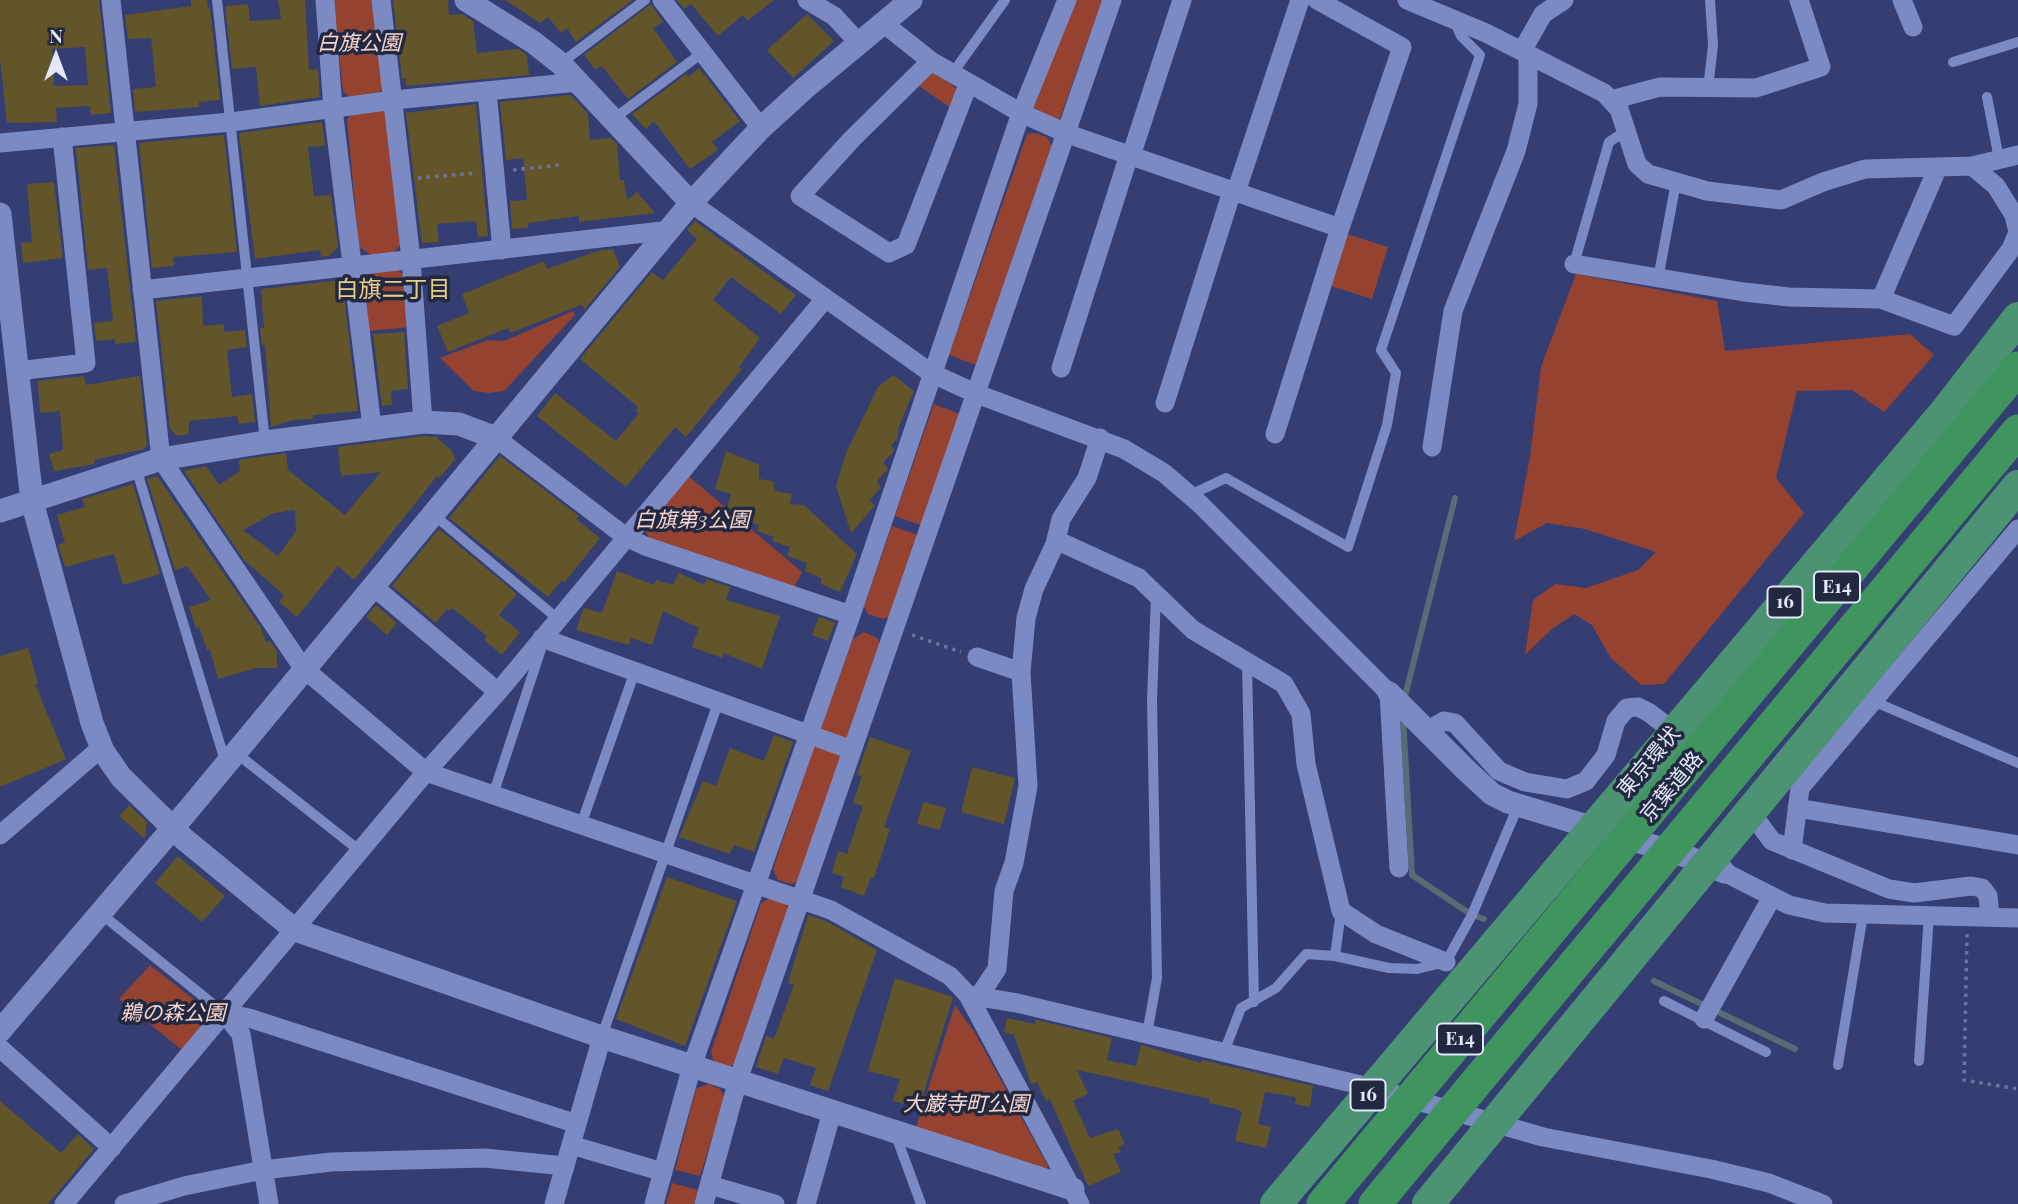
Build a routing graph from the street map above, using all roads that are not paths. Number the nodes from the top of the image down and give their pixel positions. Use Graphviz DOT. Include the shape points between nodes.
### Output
graph roads {
  1 [pos="111,0"];
  2 [pos="217,0"];
  3 [pos="325,0"];
  4 [pos="381,0"];
  5 [pos="466,0"];
  6 [pos="645,0"];
  7 [pos="662,0"];
  8 [pos="911,0"];
  9 [pos="1005,0"];
  10 [pos="1067,0"];
  11 [pos="1112,0"];
  12 [pos="1182,0"];
  13 [pos="1300,0"];
  14 [pos="1317,0"];
  15 [pos="1407,0"];
  16 [pos="1564,0"];
  17 [pos="1710,0"];
  18 [pos="1799,0"];
  19 [pos="1902,0"];
  20 [pos="815,2"];
  21 [pos="1454,20"];
  22 [pos="883,23"];
  23 [pos="1913,27"];
  24 [pos="2018,42"];
  25 [pos="859,43"];
  26 [pos="702,52"];
  27 [pos="1525,53"];
  28 [pos="931,61"];
  29 [pos="1953,62"];
  30 [pos="561,64"];
  31 [pos="960,80"];
  32 [pos="578,82"];
  33 [pos="1708,89"];
  34 [pos="487,91"];
  35 [pos="1987,97"];
  36 [pos="394,100"];
  37 [pos="1611,100"];
  38 [pos="333,109"];
  39 [pos="1021,113"];
  40 [pos="611,120"];
  41 [pos="231,122"];
  42 [pos="761,128"];
  43 [pos="124,131"];
  44 [pos="1626,131"];
  45 [pos="1068,134"];
  46 [pos="62,137"];
  47 [pos="0,143"];
  48 [pos="1130,155"];
  49 [pos="2008,157"];
  50 [pos="1972,166"];
  51 [pos="1938,167"];
  52 [pos="1676,182"];
  53 [pos="1234,191"];
  54 [pos="691,203"];
  55 [pos="0,215"];
  56 [pos="1340,228"];
  57 [pos="671,230"];
  58 [pos="502,250"];
  59 [pos="411,259"];
  60 [pos="2,260"];
  61 [pos="1574,264"];
  62 [pos="351,265"];
  63 [pos="1658,279"];
  64 [pos="246,280"];
  65 [pos="142,290"];
  66 [pos="1881,299"];
  67 [pos="824,300"];
  68 [pos="2018,318"];
  69 [pos="1061,368"];
  70 [pos="2018,368"];
  71 [pos="17,371"];
  72 [pos="931,373"];
  73 [pos="977,394"];
  74 [pos="1165,403"];
  75 [pos="423,422"];
  76 [pos="372,427"];
  77 [pos="2018,432"];
  78 [pos="1275,434"];
  79 [pos="496,438"];
  80 [pos="1100,438"];
  81 [pos="265,442"];
  82 [pos="1432,447"];
  83 [pos="161,459"];
  84 [pos="136,467"];
  85 [pos="2018,486"];
  86 [pos="1190,495"];
  87 [pos="32,501"];
  88 [pos="0,512"];
  89 [pos="434,515"];
  90 [pos="2018,529"];
  91 [pos="626,537"];
  92 [pos="1056,540"];
  93 [pos="374,587"];
  94 [pos="1157,592"];
  95 [pos="850,615"];
  96 [pos="558,619"];
  97 [pos="542,638"];
  98 [pos="977,657"];
  99 [pos="1247,662"];
  100 [pos="303,668"];
  101 [pos="635,671"];
  102 [pos="1021,672"];
  103 [pos="498,692"];
  104 [pos="1389,693"];
  105 [pos="719,700"];
  106 [pos="1875,702"];
  107 [pos="1427,731"];
  108 [pos="1675,732"];
  109 [pos="807,733"];
  110 [pos="101,748"];
  111 [pos="852,750"];
  112 [pos="231,758"];
  113 [pos="2018,762"];
  114 [pos="426,772"];
  115 [pos="493,795"];
  116 [pos="1518,806"];
  117 [pos="1797,808"];
  118 [pos="1740,821"];
  119 [pos="581,825"];
  120 [pos="173,828"];
  121 [pos="0,835"];
  122 [pos="2018,845"];
  123 [pos="1792,850"];
  124 [pos="360,851"];
  125 [pos="663,854"];
  126 [pos="1399,868"];
  127 [pos="1724,872"];
  128 [pos="756,884"];
  129 [pos="1772,897"];
  130 [pos="801,900"];
  131 [pos="1340,911"];
  132 [pos="100,914"];
  133 [pos="1863,915"];
  134 [pos="1929,915"];
  135 [pos="1990,917"];
  136 [pos="2018,918"];
  137 [pos="295,930"];
  138 [pos="1335,956"];
  139 [pos="1453,974"];
  140 [pos="973,996"];
  141 [pos="1664,1001"];
  142 [pos="1254,1002"];
  143 [pos="223,1013"];
  144 [pos="1704,1019"];
  145 [pos="0,1031"];
  146 [pos="1147,1034"];
  147 [pos="602,1037"];
  148 [pos="0,1048"];
  149 [pos="1224,1052"];
  150 [pos="1766,1052"];
  151 [pos="1919,1061"];
  152 [pos="1838,1065"];
  153 [pos="692,1066"];
  154 [pos="738,1080"];
  155 [pos="1382,1090"];
  156 [pos="832,1112"];
  157 [pos="1485,1118"];
  158 [pos="577,1124"];
  159 [pos="895,1133"];
  160 [pos="571,1145"];
  161 [pos="113,1148"];
  162 [pos="565,1166"];
  163 [pos="263,1170"];
  164 [pos="663,1171"];
  165 [pos="707,1195"];
  166 [pos="1076,1197"];
  167 [pos="64,1204"];
  168 [pos="124,1204"];
  169 [pos="269,1204"];
  170 [pos="554,1204"];
  171 [pos="654,1204"];
  172 [pos="775,1204"];
  173 [pos="806,1204"];
  174 [pos="921,1204"];
  175 [pos="1276,1204"];
  176 [pos="1323,1204"];
  177 [pos="1375,1204"];
  178 [pos="1427,1204"];
  179 [pos="1823,1204"];
  1 -- 43 [label="street"];
  2 -- 41 [label="lane"];
  3 -- 38 [label="street"];
  4 -- 36 [label="street"];
  5 -- 30 [label="street"];
  6 -- 30 [label="lane"];
  7 -- 26 [label="street"];
  8 -- 22 [label="street"];
  9 -- 31 [label="lane"];
  10 -- 39 [label="street"];
  11 -- 45 [label="street"];
  12 -- 48 [label="street"];
  13 -- 53 [label="street"];
  14 -- 56 [label="street" via="1402,47"];
  15 -- 21 [label="street"];
  16 -- 27 [label="street" via="1543,14"];
  17 -- 33 [label="lane" via="1713,45"];
  18 -- 33 [label="street" via="1821,66 1756,88"];
  19 -- 23 [label="street"];
  20 -- 25 [label="street"];
  21 -- 27 [label="street"];
  21 -- 86 [label="lane" via="1461,36 1480,55 1381,349 1396,373 1387,425 1348,547 1226,478"];
  22 -- 25 [label="street"];
  22 -- 28 [label="street"];
  24 -- 29 [label="lane"];
  25 -- 42 [label="street"];
  26 -- 40 [label="lane"];
  26 -- 42 [label="street"];
  27 -- 37 [label="street"];
  27 -- 82 [label="street" via="1528,104 1516,151 1453,311"];
  28 -- 31 [label="street"];
  28 -- 31 [label="street" via="800,196 889,253 906,245"];
  30 -- 32 [label="street"];
  31 -- 39 [label="street"];
  32 -- 34 [label="street"];
  32 -- 40 [label="street"];
  33 -- 37 [label="street" via="1660,87"];
  34 -- 36 [label="street"];
  34 -- 58 [label="street"];
  35 -- 49 [label="lane"];
  36 -- 38 [label="street"];
  36 -- 59 [label="street"];
  37 -- 44 [label="street"];
  38 -- 41 [label="street"];
  38 -- 62 [label="street"];
  39 -- 45 [label="street"];
  39 -- 72 [label="street"];
  40 -- 54 [label="street"];
  41 -- 43 [label="street"];
  41 -- 64 [label="lane"];
  42 -- 54 [label="street"];
  43 -- 46 [label="street"];
  43 -- 65 [label="street"];
  44 -- 52 [label="street" via="1637,164 1648,174"];
  44 -- 61 [label="lane" via="1609,142"];
  45 -- 48 [label="street"];
  45 -- 73 [label="street"];
  46 -- 47 [label="street"];
  46 -- 71 [label="street" via="86,363"];
  48 -- 53 [label="street"];
  48 -- 69 [label="street"];
  49 -- 50 [label="street"];
  50 -- 51 [label="street"];
  50 -- 66 [label="street" via="1996,187 2014,215 2018,232 2011,249 1954,326"];
  51 -- 52 [label="street" via="1865,170 1781,200 1707,191"];
  51 -- 66 [label="street"];
  52 -- 63 [label="lane"];
  53 -- 56 [label="street"];
  53 -- 74 [label="street"];
  54 -- 57 [label="street"];
  54 -- 67 [label="street"];
  55 -- 60 [label="street"];
  56 -- 78 [label="street"];
  57 -- 58 [label="street"];
  57 -- 79 [label="street"];
  58 -- 59 [label="street"];
  59 -- 62 [label="street"];
  59 -- 75 [label="street"];
  60 -- 71 [label="street"];
  61 -- 63 [label="street"];
  62 -- 64 [label="street"];
  62 -- 76 [label="street"];
  63 -- 66 [label="street" via="1790,297"];
  64 -- 65 [label="street"];
  64 -- 81 [label="lane"];
  65 -- 83 [label="street"];
  67 -- 72 [label="street"];
  67 -- 91 [label="street"];
  68 -- 108 [label="highway, 東京環状 / 16" via="1946,411"];
  70 -- 176 [label="highway, 京葉道路 / E14"];
  71 -- 87 [label="street"];
  72 -- 73 [label="street"];
  72 -- 95 [label="street"];
  73 -- 80 [label="street"];
  73 -- 111 [label="street" via="903,632"];
  75 -- 76 [label="street"];
  75 -- 79 [label="street" via="459,424"];
  76 -- 81 [label="street"];
  77 -- 177 [label="highway, 京葉道路 / E14"];
  79 -- 89 [label="street"];
  79 -- 91 [label="street"];
  80 -- 86 [label="street" via="1150,464"];
  80 -- 92 [label="street" via="1087,478 1061,519"];
  81 -- 83 [label="street"];
  83 -- 84 [label="street"];
  83 -- 100 [label="street"];
  84 -- 87 [label="street"];
  84 -- 112 [label="lane"];
  85 -- 118 [label="highway"];
  86 -- 104 [label="street"];
  87 -- 88 [label="street"];
  87 -- 110 [label="street"];
  89 -- 93 [label="street"];
  89 -- 96 [label="lane"];
  90 -- 106 [label="street"];
  91 -- 95 [label="street"];
  91 -- 96 [label="street"];
  92 -- 94 [label="street" via="1119,567"];
  92 -- 102 [label="street" via="1030,604"];
  93 -- 100 [label="street"];
  93 -- 103 [label="street"];
  94 -- 99 [label="street" via="1193,629"];
  94 -- 146 [label="lane" via="1152,700 1157,978"];
  95 -- 109 [label="street"];
  96 -- 97 [label="street"];
  97 -- 101 [label="street"];
  97 -- 103 [label="street"];
  97 -- 115 [label="lane"];
  98 -- 102 [label="street"];
  99 -- 131 [label="street" via="1284,684 1301,714 1306,764"];
  99 -- 142 [label="lane"];
  100 -- 112 [label="street"];
  100 -- 114 [label="street"];
  101 -- 105 [label="street"];
  101 -- 119 [label="lane"];
  102 -- 140 [label="street" via="1028,786 1014,863 1004,891 996,969"];
  103 -- 114 [label="street"];
  104 -- 107 [label="street"];
  104 -- 126 [label="street"];
  105 -- 109 [label="street"];
  105 -- 125 [label="lane"];
  106 -- 113 [label="lane"];
  106 -- 117 [label="street" via="1800,788"];
  107 -- 108 [label="street" via="1444,721 1455,723 1487,761 1506,775 1567,789 1586,781 1606,755 1616,721 1627,708 1638,707"];
  107 -- 116 [label="street" via="1492,794"];
  108 -- 139 [label="highway, 東京環状 / 16"];
  109 -- 111 [label="street"];
  109 -- 128 [label="street"];
  110 -- 120 [label="street" via="121,777"];
  110 -- 121 [label="street"];
  111 -- 130 [label="street"];
  112 -- 120 [label="street"];
  112 -- 124 [label="lane"];
  114 -- 115 [label="street"];
  114 -- 124 [label="street"];
  115 -- 119 [label="street"];
  116 -- 127 [label="street" via="1686,856"];
  116 -- 139 [label="lane" via="1472,915"];
  117 -- 122 [label="street"];
  117 -- 123 [label="street"];
  118 -- 123 [label="street"];
  118 -- 157 [label="highway" via="1573,1026"];
  119 -- 125 [label="street"];
  120 -- 132 [label="street"];
  120 -- 137 [label="street"];
  123 -- 135 [label="street" via="1905,893 1978,886 1988,896"];
  124 -- 137 [label="street"];
  125 -- 128 [label="street"];
  125 -- 147 [label="lane"];
  127 -- 129 [label="street"];
  128 -- 130 [label="street"];
  128 -- 153 [label="street"];
  129 -- 133 [label="street" via="1806,910"];
  129 -- 144 [label="street"];
  130 -- 140 [label="street" via="831,910 950,976"];
  130 -- 154 [label="street"];
  131 -- 138 [label="lane"];
  131 -- 139 [label="street"];
  132 -- 143 [label="lane"];
  132 -- 145 [label="street"];
  133 -- 134 [label="street"];
  133 -- 152 [label="lane"];
  134 -- 135 [label="street"];
  134 -- 151 [label="lane"];
  135 -- 136 [label="street"];
  137 -- 143 [label="street"];
  137 -- 147 [label="street"];
  138 -- 139 [label="lane" via="1389,968"];
  138 -- 142 [label="lane" via="1306,954 1276,988"];
  139 -- 155 [label="highway, 東京環状 / 16"];
  140 -- 146 [label="street"];
  140 -- 166 [label="street"];
  141 -- 144 [label="lane"];
  142 -- 149 [label="lane" via="1241,1009"];
  143 -- 158 [label="street"];
  143 -- 161 [label="street"];
  143 -- 163 [label="street" via="241,1034"];
  144 -- 150 [label="lane"];
  146 -- 149 [label="street"];
  147 -- 153 [label="street"];
  147 -- 158 [label="street"];
  148 -- 161 [label="street"];
  149 -- 155 [label="street"];
  153 -- 154 [label="street"];
  153 -- 164 [label="street"];
  154 -- 156 [label="street"];
  154 -- 165 [label="street"];
  155 -- 157 [label="street"];
  155 -- 175 [label="highway, 東京環状 / 16"];
  156 -- 159 [label="street"];
  156 -- 173 [label="street"];
  157 -- 178 [label="highway"];
  157 -- 179 [label="street" via="1543,1137 1757,1180"];
  158 -- 160 [label="street"];
  159 -- 166 [label="street"];
  159 -- 174 [label="lane"];
  160 -- 162 [label="street"];
  160 -- 164 [label="street"];
  161 -- 167 [label="street"];
  162 -- 163 [label="street" via="484,1158 402,1158"];
  162 -- 170 [label="street"];
  163 -- 168 [label="street"];
  163 -- 169 [label="street"];
  164 -- 171 [label="street"];
  165 -- 172 [label="street"];
}
